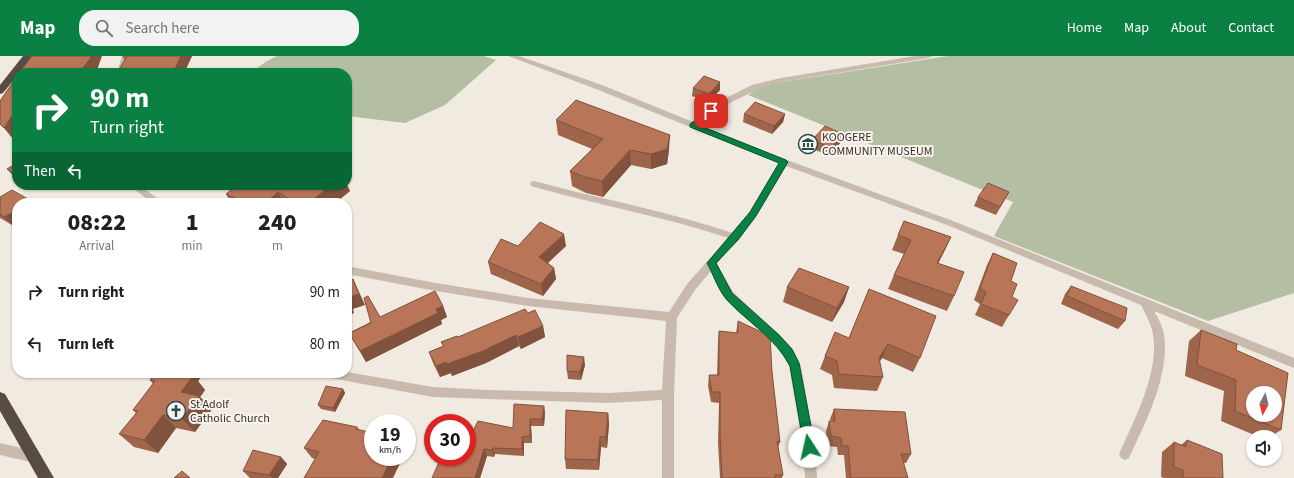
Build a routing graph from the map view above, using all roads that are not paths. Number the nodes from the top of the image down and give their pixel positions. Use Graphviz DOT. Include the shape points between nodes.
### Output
graph roads {
  1 [pos="28,56"];
  2 [pos="126,56"];
  3 [pos="512,56"];
  4 [pos="929,56"];
  5 [pos="18,68"];
  6 [pos="122,68"];
  7 [pos="12,76"];
  8 [pos="0,91"];
  9 [pos="693,126"];
  10 [pos="784,162"];
  11 [pos="534,184"];
  12 [pos="140,190"];
  13 [pos="152,198"];
  14 [pos="735,238"];
  15 [pos="711,263"];
  16 [pos="352,271"];
  17 [pos="1144,301"];
  18 [pos="672,317"];
  19 [pos="1294,363"];
  20 [pos="352,378"];
  21 [pos="668,395"];
  22 [pos="0,398"];
  23 [pos="0,449"];
  24 [pos="1125,454"];
  25 [pos="35,457"];
  26 [pos="46,478"];
  27 [pos="668,478"];
  28 [pos="811,478"];
  1 -- 5 [label="highway"];
  2 -- 6 [label="street"];
  3 -- 9 [label="street" via="599,87"];
  4 -- 9 [label="street" via="788,79 756,87 721,104"];
  7 -- 8 [label="highway"];
  9 -- 10 [label="street"];
  10 -- 14 [label="street" via="753,214"];
  10 -- 17 [label="street" via="950,223"];
  11 -- 14 [label="street" via="694,223"];
  12 -- 13 [label="street"];
  14 -- 15 [label="street"];
  15 -- 18 [label="street" via="691,287"];
  15 -- 28 [label="street" via="729,295 776,338 796,366 809,447"];
  16 -- 18 [label="street" via="528,302"];
  17 -- 19 [label="street"];
  17 -- 24 [label="street" via="1158,333 1158,359 1149,397"];
  18 -- 21 [label="street"];
  20 -- 21 [label="street" via="433,392 487,396 608,398"];
  21 -- 27 [label="street"];
  22 -- 25 [label="highway"];
  23 -- 25 [label="street"];
  25 -- 26 [label="highway"];
}
